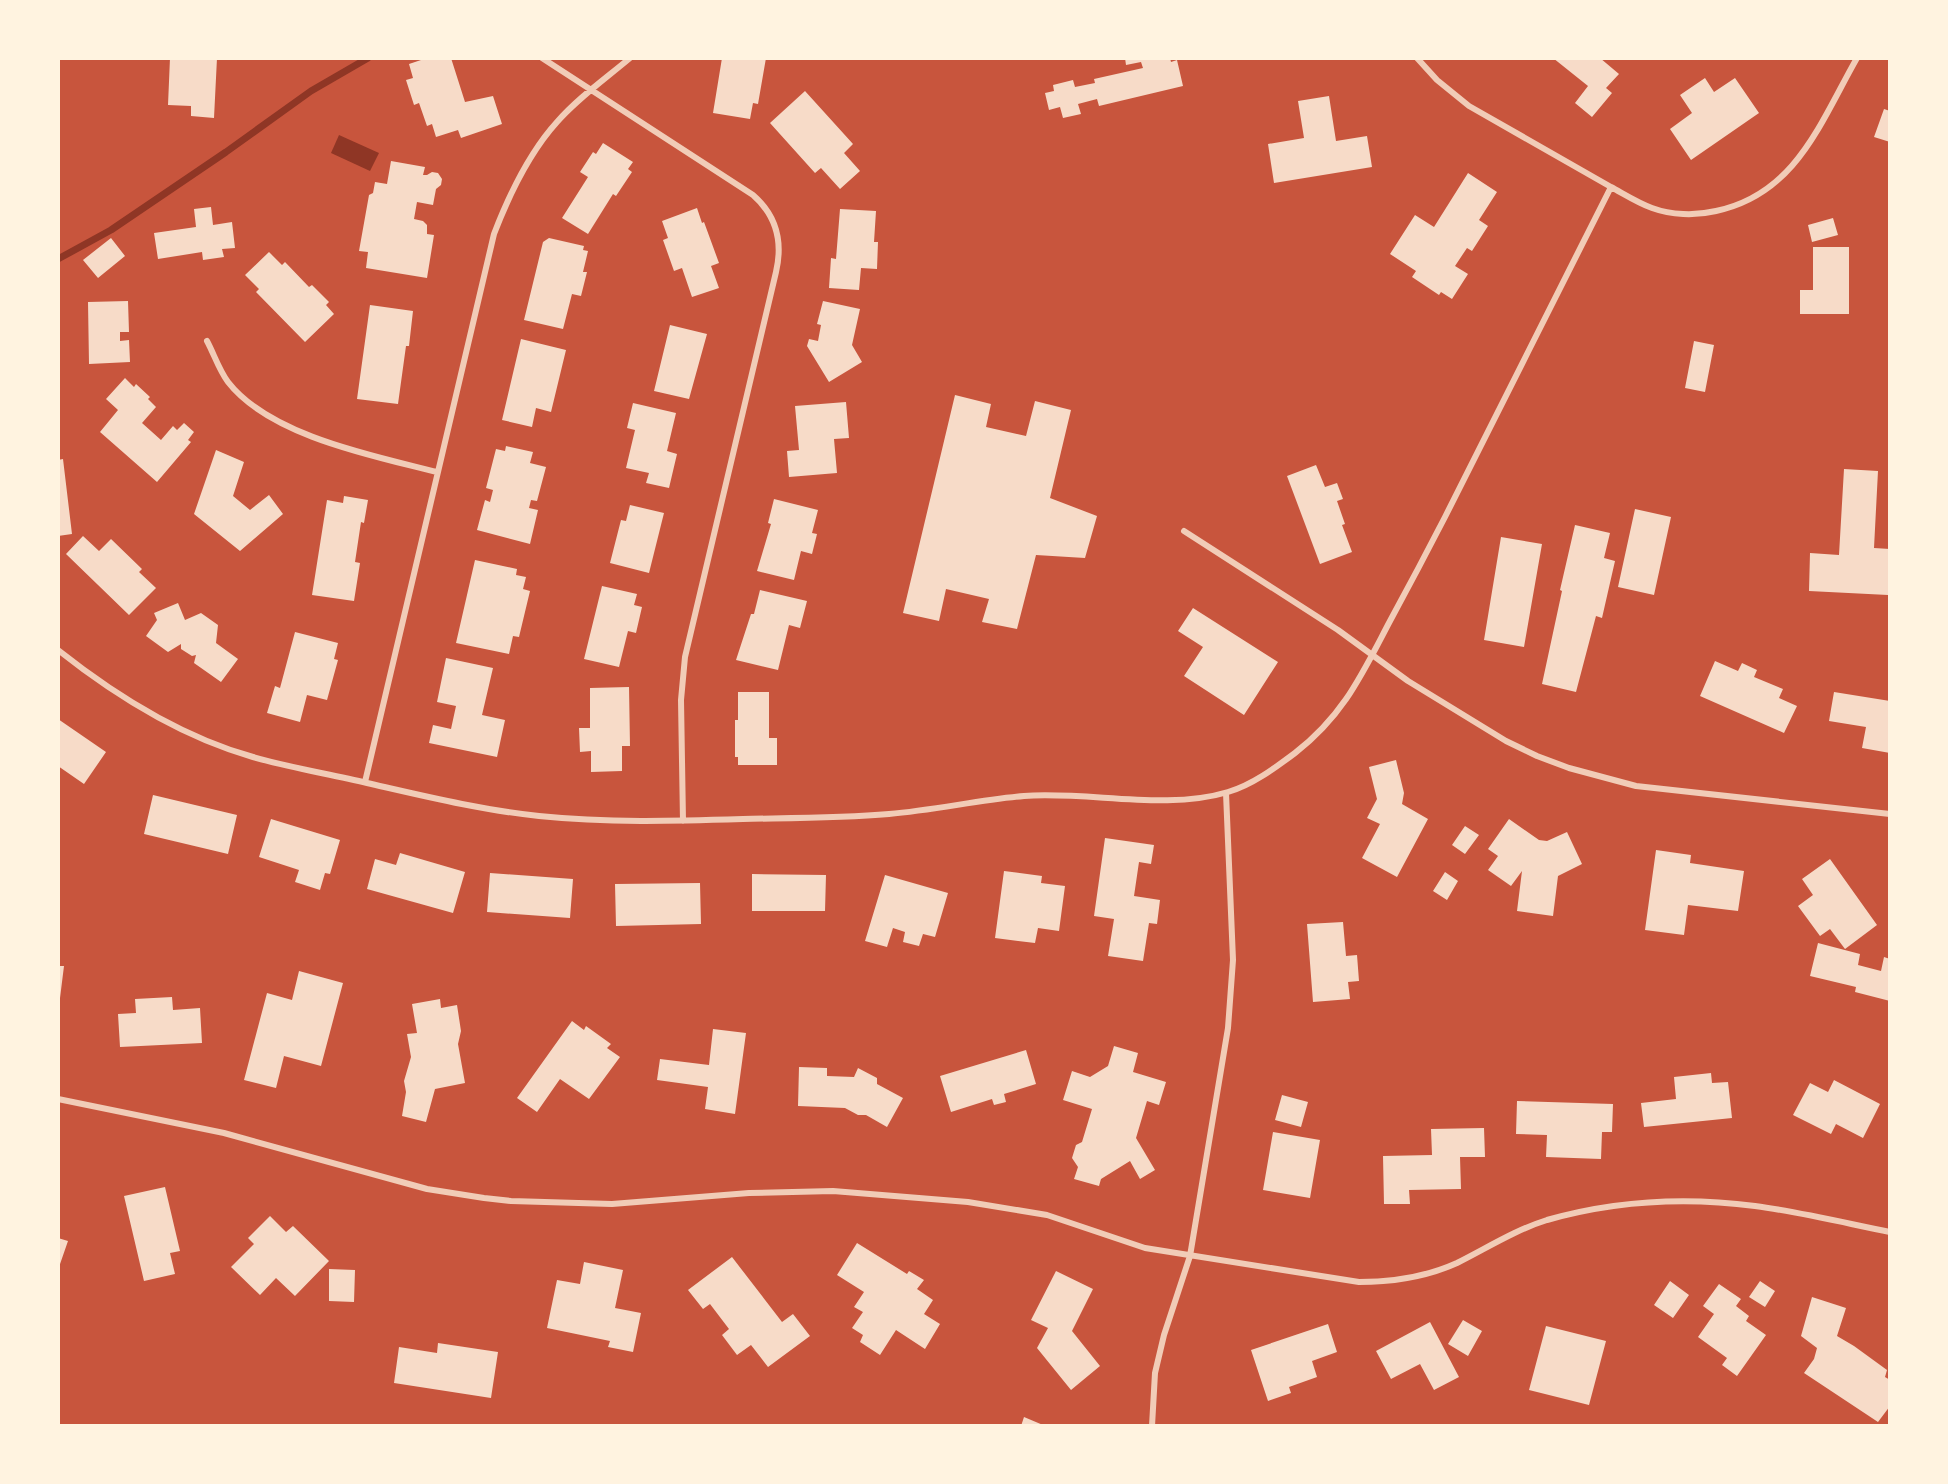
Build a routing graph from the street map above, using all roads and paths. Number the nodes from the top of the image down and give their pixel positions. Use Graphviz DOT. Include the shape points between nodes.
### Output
graph roads {
  1 [pos="542,58"];
  2 [pos="630,58"];
  3 [pos="1417,58"];
  4 [pos="1857,58"];
  5 [pos="591,90"];
  6 [pos="1611,187"];
  7 [pos="207,341"];
  8 [pos="437,472"];
  9 [pos="1184,531"];
  10 [pos="58,650"];
  11 [pos="1372,656"];
  12 [pos="365,782"];
  13 [pos="1226,793"];
  14 [pos="1890,814"];
  15 [pos="683,821"];
  16 [pos="58,1099"];
  17 [pos="1890,1232"];
  18 [pos="1190,1256"];
  19 [pos="1152,1425"];
  1 -- 5 [label="street"];
  2 -- 5 [label="street"];
  3 -- 6 [label="street" via="1469,106"];
  4 -- 6 [label="street" via="1800,157 1778,181 1748,201 1710,213 1670,213 1651,208"];
  5 -- 8 [label="street" via="556,122 503,209 487,257"];
  5 -- 15 [label="street" via="753,195 773,219 779,239 776,272 685,657 681,700"];
  6 -- 11 [label="street"];
  7 -- 8 [label="street" via="228,382 276,419 348,449"];
  8 -- 12 [label="street"];
  9 -- 11 [label="street"];
  10 -- 12 [label="street" via="146,711 215,744 252,757"];
  11 -- 13 [label="street" via="1351,695 1315,736 1270,771"];
  11 -- 14 [label="street" via="1476,723 1537,756 1569,768 1669,791"];
  12 -- 15 [label="street" via="466,805 539,816"];
  13 -- 15 [label="street" via="1153,800 1047,795 886,814"];
  13 -- 18 [label="street" via="1233,960 1228,1028"];
  16 -- 18 [label="street" via="224,1133 427,1189 484,1198 612,1204 833,1191 968,1202 1028,1211 1145,1248"];
  17 -- 18 [label="street" via="1754,1206 1678,1201 1613,1206 1544,1221 1433,1272 1384,1282 1349,1281"];
  18 -- 19 [label="street" via="1155,1373"];
}
